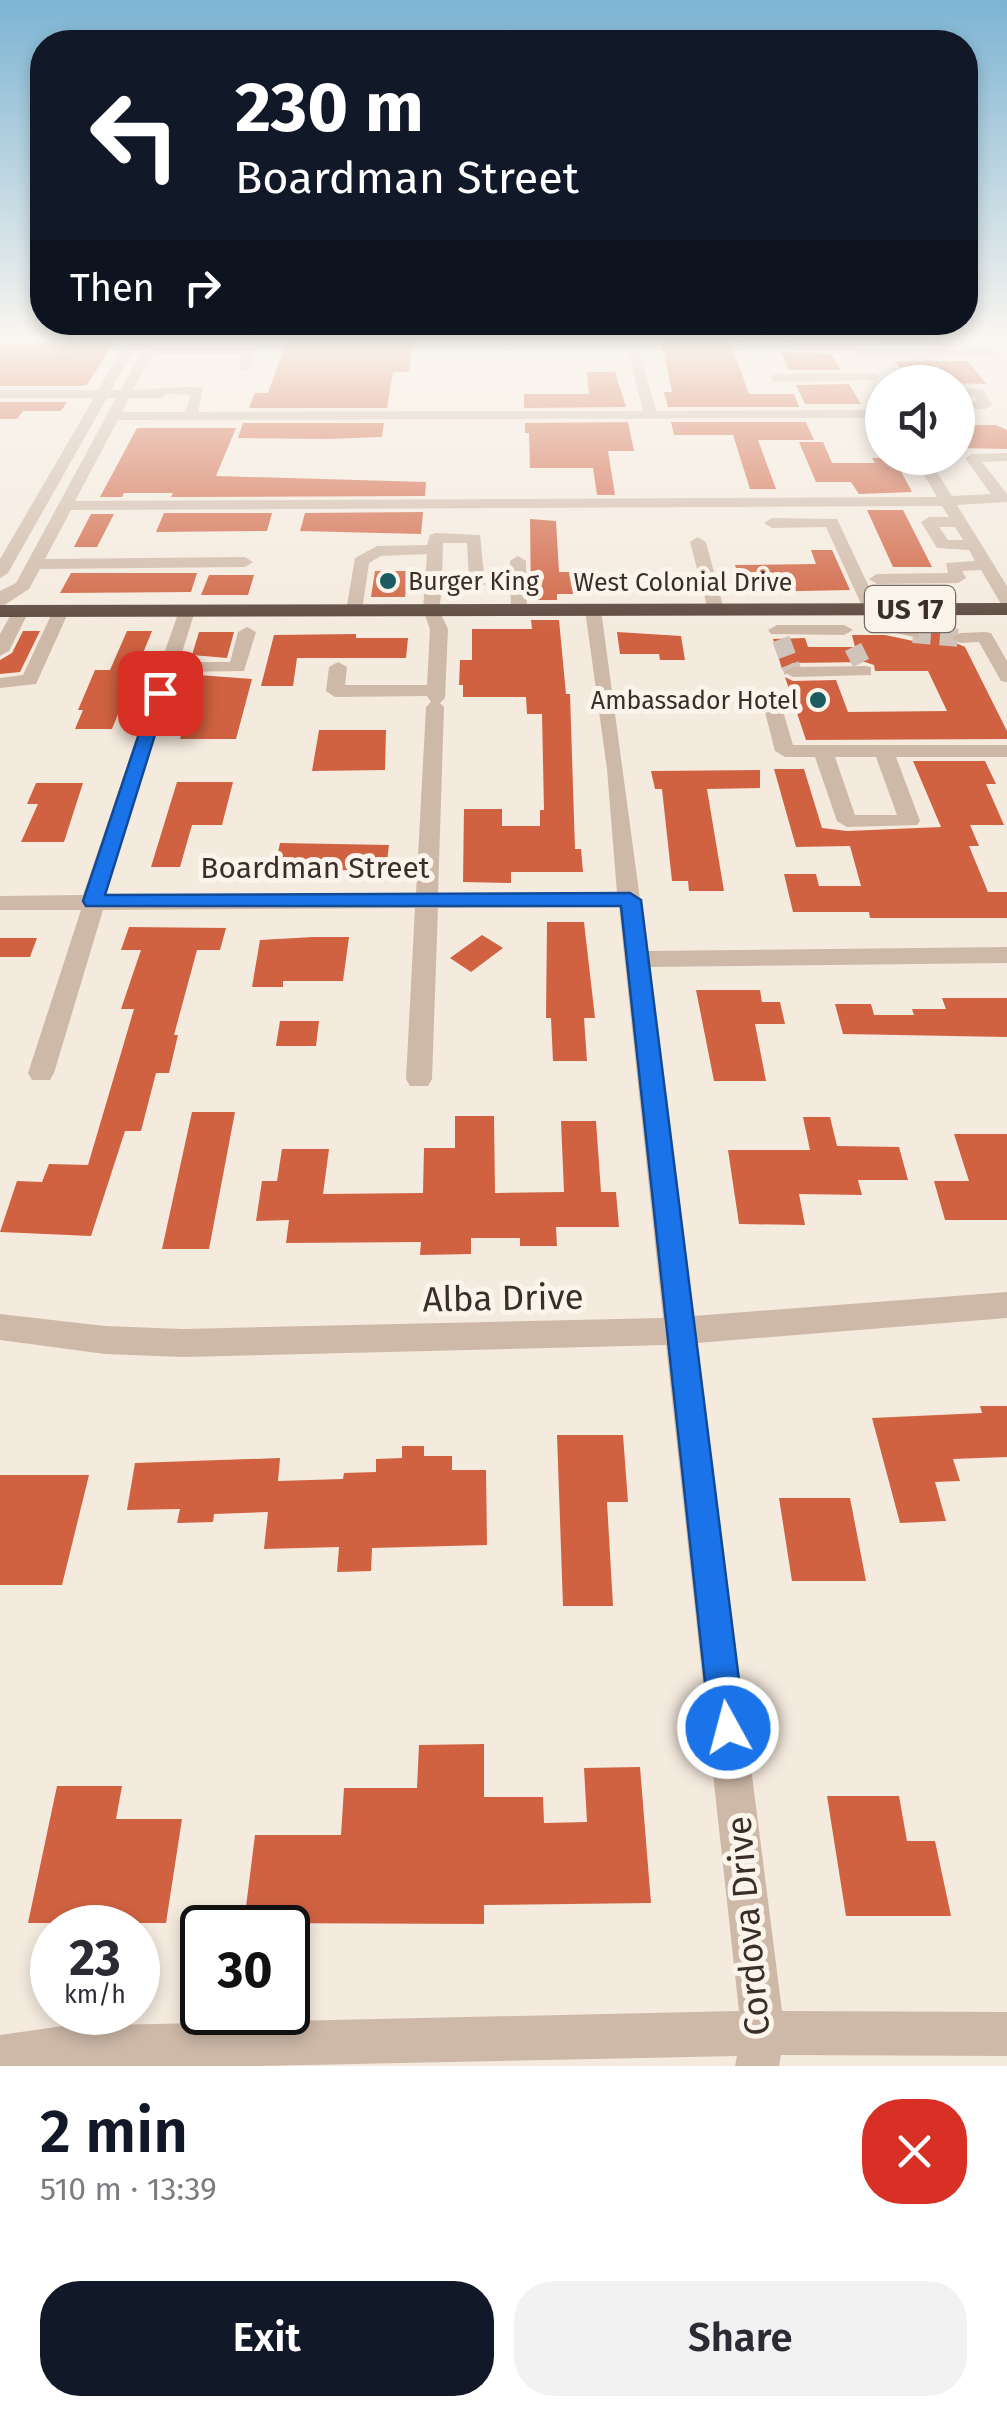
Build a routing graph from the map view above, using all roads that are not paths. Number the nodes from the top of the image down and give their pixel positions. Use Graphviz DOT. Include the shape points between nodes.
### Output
graph roads {
  1 [pos="78,435"];
  2 [pos="102,435"];
  3 [pos="1007,458"];
  4 [pos="932,475"];
  5 [pos="1004,498"];
  6 [pos="947,500"];
  7 [pos="917,502"];
  8 [pos="65,506"];
  9 [pos="772,522"];
  10 [pos="929,522"];
  11 [pos="960,522"];
  12 [pos="698,542"];
  13 [pos="974,545"];
  14 [pos="434,549"];
  15 [pos="518,561"];
  16 [pos="244,562"];
  17 [pos="35,564"];
  18 [pos="986,565"];
  19 [pos="0,573"];
  20 [pos="434,584"];
  21 [pos="1007,600"];
  22 [pos="5,603"];
  23 [pos="1007,608"];
  24 [pos="870,609"];
  25 [pos="908,609"];
  26 [pos="431,610"];
  27 [pos="519,610"];
  28 [pos="593,610"];
  29 [pos="716,610"];
  30 [pos="836,610"];
  31 [pos="61,611"];
  32 [pos="186,611"];
  33 [pos="354,611"];
  34 [pos="776,626"];
  35 [pos="248,632"];
  36 [pos="914,634"];
  37 [pos="960,638"];
  38 [pos="999,649"];
  39 [pos="0,651"];
  40 [pos="168,667"];
  41 [pos="338,667"];
  42 [pos="793,672"];
  43 [pos="864,672"];
  44 [pos="1007,677"];
  45 [pos="0,683"];
  46 [pos="435,698"];
  47 [pos="773,708"];
  48 [pos="1007,750"];
  49 [pos="823,751"];
  50 [pos="884,751"];
  51 [pos="426,900"];
  52 [pos="630,900"];
  53 [pos="93,901"];
  54 [pos="0,902"];
  55 [pos="1007,955"];
  56 [pos="639,959"];
  57 [pos="41,1073"];
  58 [pos="420,1078"];
  59 [pos="1007,1305"];
  60 [pos="0,1328"];
  61 [pos="681,1331"];
  62 [pos="1007,2034"];
  63 [pos="760,2049"];
  64 [pos="0,2057"];
  65 [pos="55,2057"];
  1 -- 19 [label="street"];
  2 -- 8 [label="street"];
  3 -- 5 [label="street" via="972,458"];
  4 -- 6 [label="street"];
  5 -- 6 [label="street"];
  6 -- 7 [label="street"];
  6 -- 11 [label="street"];
  7 -- 8 [label="street"];
  7 -- 10 [label="street"];
  8 -- 17 [label="street"];
  9 -- 24 [label="street" via="832,522"];
  10 -- 11 [label="street"];
  10 -- 13 [label="street" via="943,545"];
  11 -- 13 [label="street"];
  12 -- 29 [label="street"];
  13 -- 18 [label="street"];
  14 -- 20 [label="street"];
  14 -- 20 [label="street" via="435,538 475,538 476,584"];
  14 -- 33 [label="street" via="377,551 361,560"];
  15 -- 27 [label="street"];
  16 -- 17 [label="street"];
  17 -- 22 [label="street"];
  18 -- 21 [label="street"];
  18 -- 25 [label="street" via="952,566 958,578 884,579"];
  20 -- 26 [label="street"];
  22 -- 31 [label="highway, West Colonial Drive / US 17"];
  22 -- 39 [label="street"];
  23 -- 25 [label="highway, West Colonial Drive / US 17"];
  24 -- 25 [label="highway, West Colonial Drive / US 17"];
  24 -- 30 [label="highway, West Colonial Drive / US 17"];
  24 -- 36 [label="street" via="878,624"];
  26 -- 27 [label="highway, West Colonial Drive / US 17"];
  26 -- 33 [label="highway, West Colonial Drive / US 17"];
  26 -- 46 [label="street" via="440,629"];
  27 -- 28 [label="highway, West Colonial Drive / US 17"];
  28 -- 29 [label="highway, West Colonial Drive / US 17"];
  28 -- 52 [label="street, Cordova Drive"];
  29 -- 34 [label="highway, West Colonial Drive / US 17"];
  30 -- 34 [label="highway, West Colonial Drive / US 17"];
  30 -- 34 [label="street" via="849,638"];
  31 -- 32 [label="highway, West Colonial Drive / US 17"];
  31 -- 45 [label="street" via="30,680"];
  32 -- 33 [label="highway, West Colonial Drive / US 17"];
  32 -- 40 [label="street"];
  35 -- 40 [label="street" via="238,667"];
  37 -- 38 [label="street" via="985,637"];
  38 -- 44 [label="street"];
  40 -- 53 [label="street"];
  41 -- 46 [label="street" via="335,691"];
  42 -- 43 [label="street"];
  46 -- 51 [label="street"];
  47 -- 49 [label="street" via="785,751"];
  48 -- 50 [label="street"];
  49 -- 50 [label="street"];
  49 -- 50 [label="street" via="847,821 910,821"];
  51 -- 52 [label="street, Boardman Street"];
  51 -- 53 [label="street, Boardman Street"];
  51 -- 58 [label="street"];
  52 -- 56 [label="street, Cordova Drive"];
  53 -- 54 [label="street, Boardman Street"];
  53 -- 57 [label="street"];
  55 -- 56 [label="street"];
  56 -- 61 [label="street, Cordova Drive"];
  59 -- 61 [label="street, Alba Drive"];
  60 -- 61 [label="street, Alba Drive" via="184,1343"];
  61 -- 63 [label="street, Cordova Drive"];
  62 -- 63 [label="street"];
  63 -- 65 [label="street"];
  64 -- 65 [label="street"];
}
